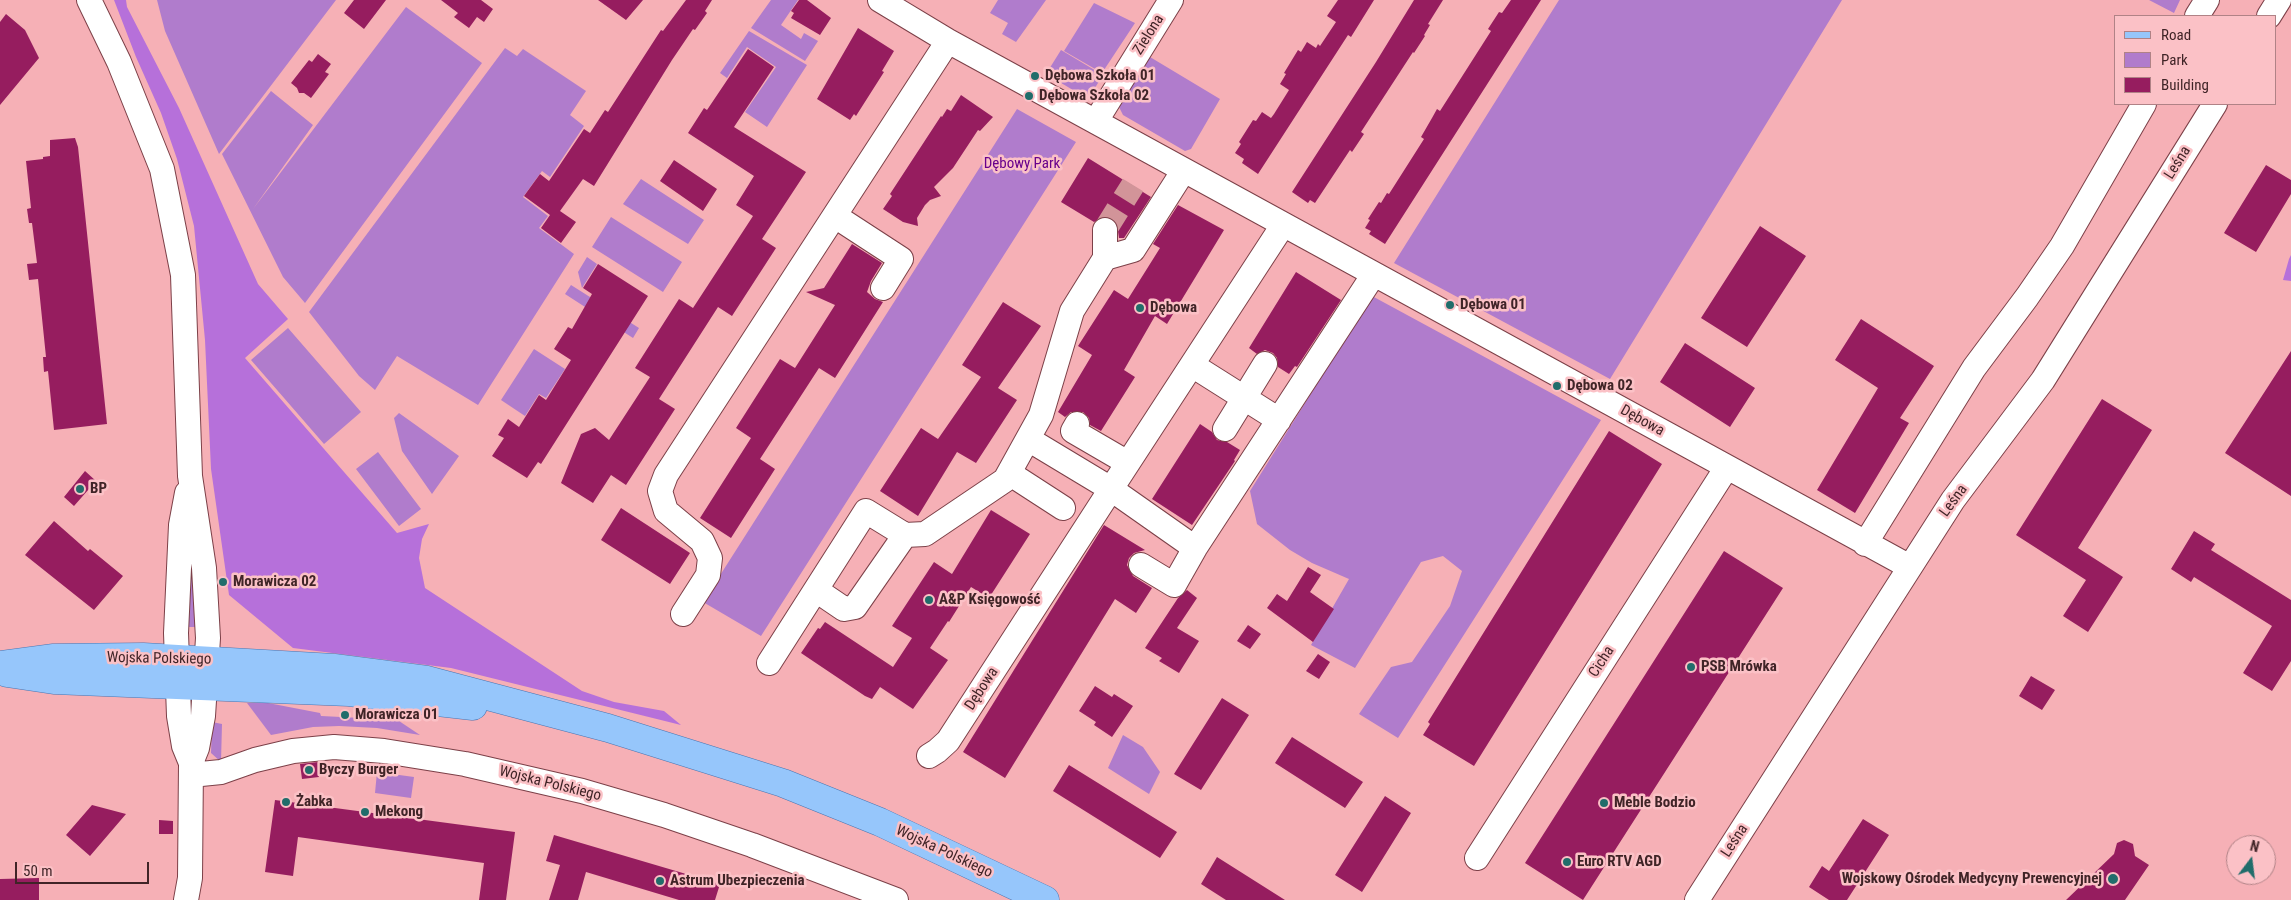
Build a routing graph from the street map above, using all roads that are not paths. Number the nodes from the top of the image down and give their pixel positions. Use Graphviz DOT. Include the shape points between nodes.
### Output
graph roads {
  1 [pos="89,0"];
  2 [pos="880,0"];
  3 [pos="1171,0"];
  4 [pos="2207,0"];
  5 [pos="2279,0"];
  6 [pos="2198,15"];
  7 [pos="2270,15"];
  8 [pos="948,41"];
  9 [pos="2143,105"];
  10 [pos="2214,105"];
  11 [pos="1096,121"];
  12 [pos="1184,170"];
  13 [pos="835,216"];
  14 [pos="1283,225"];
  15 [pos="1105,230"];
  16 [pos="1105,258"];
  17 [pos="1374,274"];
  18 [pos="883,288"];
  19 [pos="1266,364"];
  20 [pos="1192,365"];
  21 [pos="1244,398"];
  22 [pos="1279,420"];
  23 [pos="1077,424"];
  24 [pos="1225,429"];
  25 [pos="1028,439"];
  26 [pos="1128,463"];
  27 [pos="1727,467"];
  28 [pos="1009,473"];
  29 [pos="190,476"];
  30 [pos="1110,489"];
  31 [pos="1063,508"];
  32 [pos="905,535"];
  33 [pos="1865,544"];
  34 [pos="1194,548"];
  35 [pos="1141,565"];
  36 [pos="1910,567"];
  37 [pos="816,590"];
  38 [pos="683,614"];
  39 [pos="769,664"];
  40 [pos="0,665"];
  41 [pos="177,671"];
  42 [pos="0,672"];
  43 [pos="206,672"];
  44 [pos="929,756"];
  45 [pos="191,769"];
  46 [pos="1477,858"];
  47 [pos="1034,896"];
  48 [pos="186,900"];
  49 [pos="896,900"];
  50 [pos="1697,900"];
  1 -- 29 [label="street" via="119,62 162,169 183,275"];
  2 -- 8 [label="street, Dębowa"];
  3 -- 11 [label="street, Zielona"];
  4 -- 6 [label="street"];
  5 -- 7 [label="street"];
  8 -- 11 [label="street, Dębowa"];
  8 -- 13 [label="street"];
  9 -- 33 [label="street" via="2062,246 1974,368"];
  10 -- 36 [label="street, Leśna" via="2043,380 1953,500"];
  11 -- 12 [label="street, Dębowa"];
  12 -- 14 [label="street, Dębowa"];
  12 -- 16 [label="street" via="1133,250"];
  13 -- 18 [label="street" via="901,259"];
  13 -- 38 [label="street" via="663,483 660,491 666,511 702,540 710,558 708,576"];
  14 -- 17 [label="street, Dębowa"];
  14 -- 20 [label="street, Dębowa"];
  15 -- 16 [label="street"];
  16 -- 25 [label="street" via="1072,311 1041,415"];
  17 -- 22 [label="street"];
  17 -- 27 [label="street, Dębowa"];
  19 -- 21 [label="street"];
  20 -- 21 [label="street"];
  20 -- 26 [label="street, Dębowa"];
  21 -- 22 [label="street"];
  21 -- 24 [label="street"];
  22 -- 34 [label="street"];
  23 -- 26 [label="street" via="1073,431"];
  25 -- 28 [label="street"];
  25 -- 30 [label="street"];
  26 -- 30 [label="street, Dębowa"];
  27 -- 33 [label="street, Dębowa"];
  27 -- 46 [label="street, Cicha"];
  28 -- 31 [label="street"];
  28 -- 32 [label="street" via="1005,480 925,534"];
  29 -- 41 [label="street" via="181,525"];
  29 -- 43 [label="street" via="204,568 208,638"];
  30 -- 34 [label="street"];
  30 -- 44 [label="street, Dębowa" via="948,741"];
  32 -- 37 [label="street" via="855,607 844,608"];
  32 -- 37 [label="street" via="866,511"];
  33 -- 36 [label="street, Dębowa"];
  34 -- 35 [label="street" via="1174,585"];
  36 -- 50 [label="street, Leśna"];
  37 -- 39 [label="street"];
  40 -- 41 [label="main road, Wojska Polskiego" via="54,658"];
  41 -- 42 [label="main road, Wojska Polskiego" via="54,680"];
  41 -- 43 [label="main road, Wojska Polskiego"];
  41 -- 45 [label="street" via="179,722"];
  43 -- 45 [label="street" via="201,730"];
  43 -- 47 [label="main road, Wojska Polskiego" via="334,668 427,680 691,753 783,783 960,858"];
  45 -- 48 [label="street" via="190,878"];
  45 -- 49 [label="street, Wojska Polskiego" via="221,772 293,751 334,747 465,764 582,791 664,815"];
}
